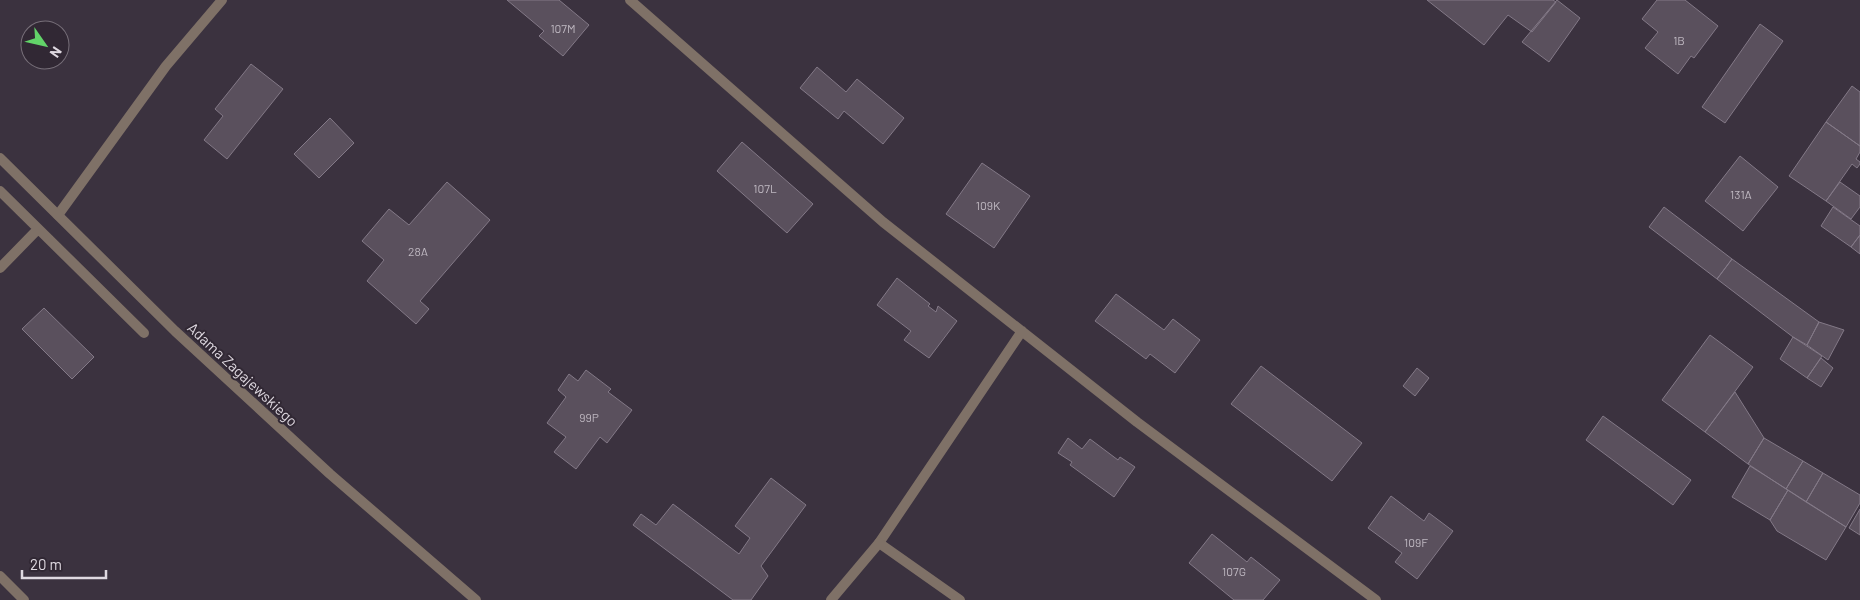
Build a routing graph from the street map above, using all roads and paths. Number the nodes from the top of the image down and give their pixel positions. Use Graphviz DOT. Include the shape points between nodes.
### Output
graph roads {
  1 [pos="222,0"];
  2 [pos="630,0"];
  3 [pos="0,158"];
  4 [pos="0,191"];
  5 [pos="58,215"];
  6 [pos="38,230"];
  7 [pos="0,268"];
  8 [pos="1022,331"];
  9 [pos="144,333"];
  10 [pos="878,543"];
  11 [pos="0,576"];
  12 [pos="24,600"];
  13 [pos="476,600"];
  14 [pos="831,600"];
  15 [pos="960,600"];
  16 [pos="1376,600"];
  1 -- 5 [label="street" via="166,66"];
  2 -- 8 [label="street" via="883,222"];
  3 -- 5 [label="street, Adama Zagajewskiego"];
  4 -- 6 [label="street"];
  5 -- 13 [label="street, Adama Zagajewskiego" via="175,331 323,468"];
  6 -- 7 [label="street"];
  6 -- 9 [label="street"];
  8 -- 10 [label="street"];
  8 -- 16 [label="street" via="1145,428"];
  10 -- 14 [label="street"];
  10 -- 15 [label="street"];
  11 -- 12 [label="street"];
}
